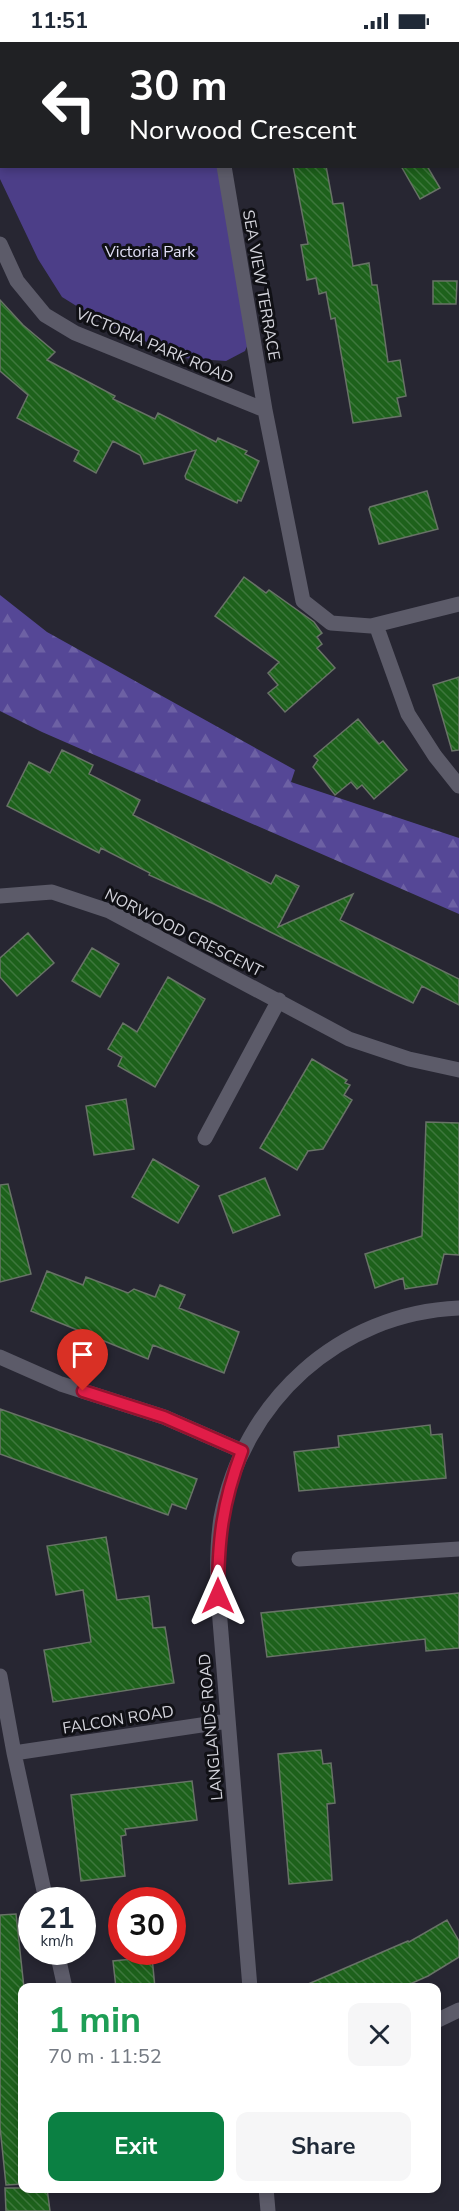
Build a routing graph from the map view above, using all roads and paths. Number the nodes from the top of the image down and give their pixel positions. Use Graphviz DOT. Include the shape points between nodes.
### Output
graph roads {
  1 [pos="224,168"];
  2 [pos="0,244"];
  3 [pos="265,410"];
  4 [pos="459,604"];
  5 [pos="376,625"];
  6 [pos="459,786"];
  7 [pos="0,896"];
  8 [pos="279,1000"];
  9 [pos="459,1070"];
  10 [pos="205,1138"];
  11 [pos="459,1308"];
  12 [pos="0,1356"];
  13 [pos="242,1451"];
  14 [pos="459,1549"];
  15 [pos="299,1559"];
  16 [pos="0,1676"];
  17 [pos="228,1721"];
  18 [pos="14,1753"];
  19 [pos="43,1887"];
  20 [pos="60,1965"];
  21 [pos="64,1983"];
  22 [pos="250,1983"];
  23 [pos="459,2010"];
  24 [pos="441,2019"];
  25 [pos="266,2193"];
  26 [pos="268,2211"];
  1 -- 3 [label="street, SEA VIEW TERRACE"];
  2 -- 3 [label="street, VICTORIA PARK ROAD" via="16,281 45,315 75,333"];
  3 -- 5 [label="street, SEA VIEW TERRACE" via="303,601 331,623"];
  4 -- 5 [label="street, SEA VIEW TERRACE"];
  5 -- 6 [label="street" via="408,714"];
  7 -- 8 [label="street, NORWOOD CRESCENT" via="52,892 109,911"];
  8 -- 9 [label="street, NORWOOD CRESCENT" via="349,1039"];
  8 -- 10 [label="street"];
  11 -- 13 [label="street, LANGLANDS ROAD" via="398,1317 372,1326 312,1362 270,1406"];
  12 -- 13 [label="street" via="61,1384 164,1417"];
  13 -- 17 [label="street, LANGLANDS ROAD" via="222,1518 217,1564"];
  14 -- 15 [label="street"];
  16 -- 18 [label="street"];
  17 -- 18 [label="street, FALCON ROAD"];
  17 -- 22 [label="street, LANGLANDS ROAD"];
  18 -- 19 [label="street"];
  20 -- 21 [label="street"];
  23 -- 24 [label="street"];
  25 -- 26 [label="street"];
}
